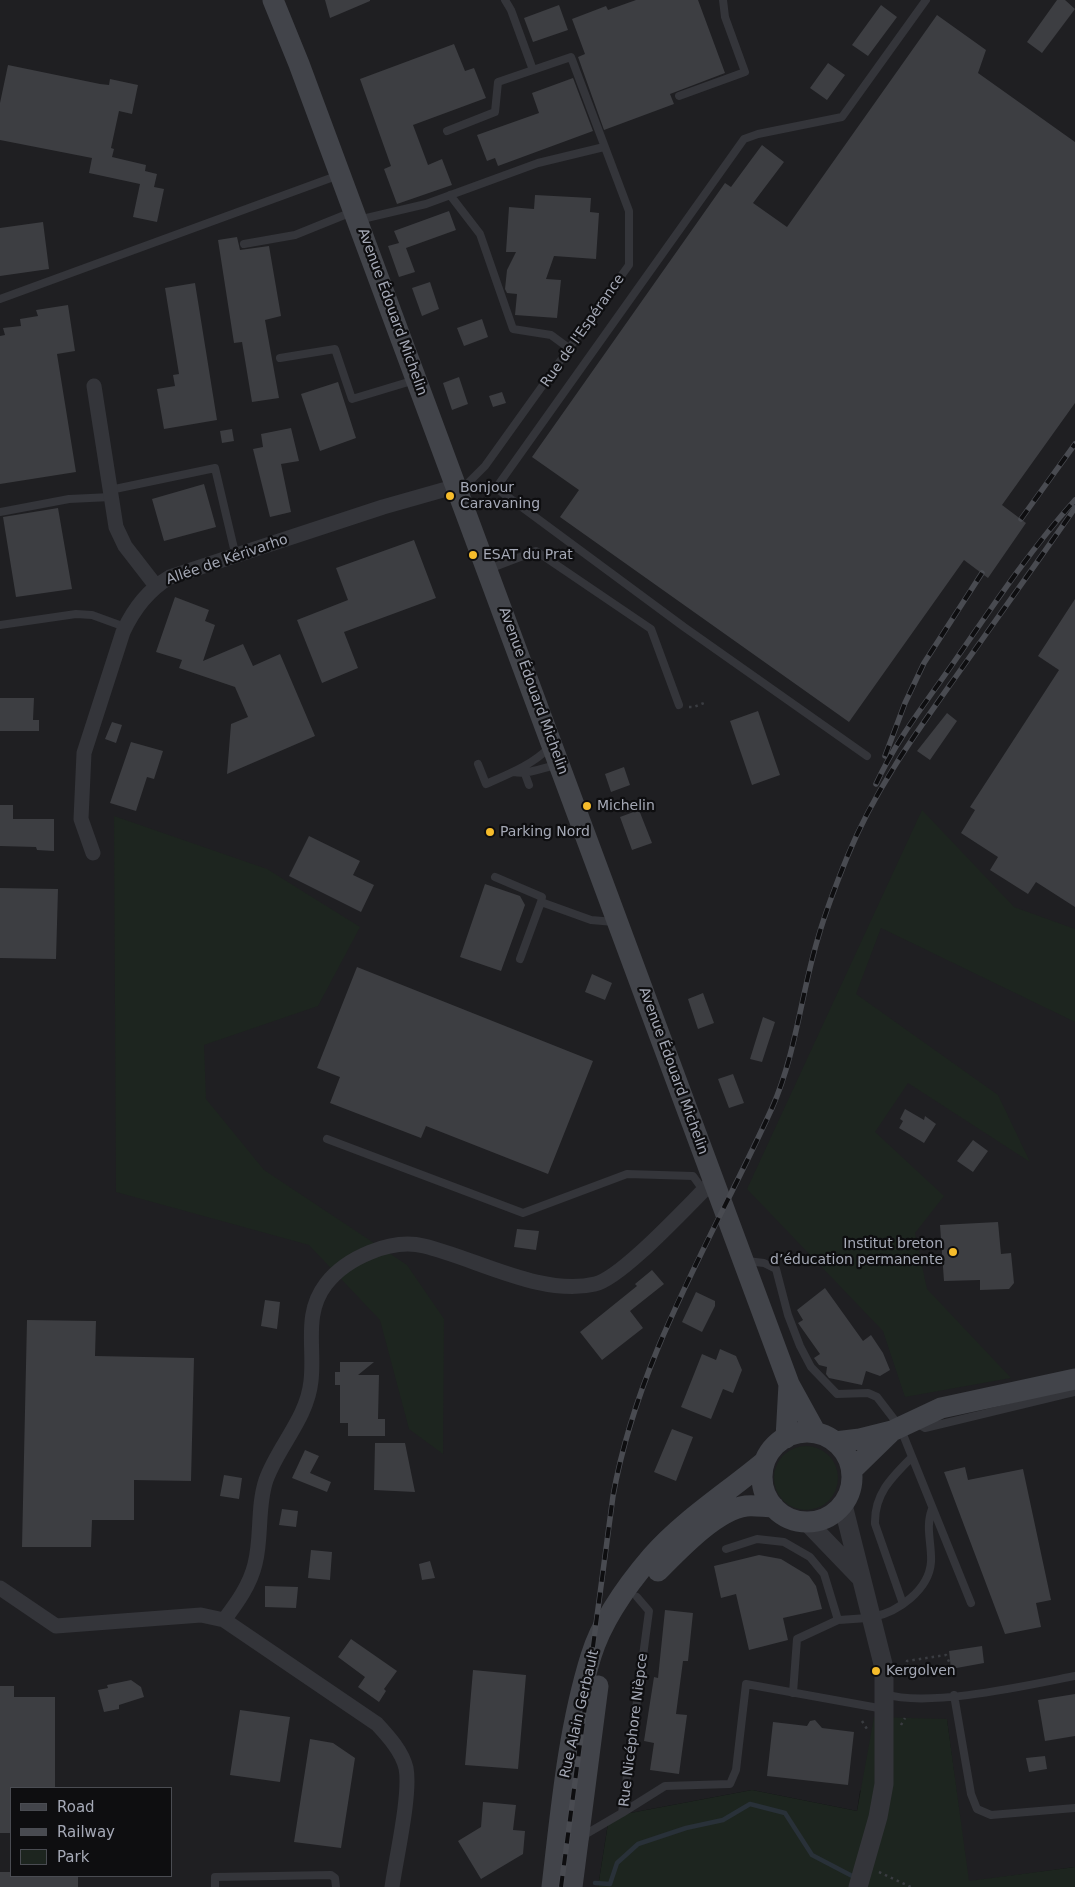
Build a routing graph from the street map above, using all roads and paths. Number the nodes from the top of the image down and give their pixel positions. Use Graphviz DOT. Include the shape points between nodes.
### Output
graph roads {
  1 [pos="273,0"];
  2 [pos="505,0"];
  3 [pos="723,0"];
  4 [pos="926,0"];
  5 [pos="533,70"];
  6 [pos="680,96"];
  7 [pos="447,131"];
  8 [pos="604,147"];
  9 [pos="341,174"];
  10 [pos="450,195"];
  11 [pos="356,216"];
  12 [pos="244,244"];
  13 [pos="0,299"];
  14 [pos="570,348"];
  15 [pos="280,358"];
  16 [pos="417,380"];
  17 [pos="94,386"];
  18 [pos="457,486"];
  19 [pos="111,494"];
  20 [pos="0,512"];
  21 [pos="236,557"];
  22 [pos="488,569"];
  23 [pos="156,586"];
  24 [pos="0,625"];
  25 [pos="125,627"];
  26 [pos="704,702"];
  27 [pos="679,705"];
  28 [pos="552,745"];
  29 [pos="867,756"];
  30 [pos="478,764"];
  31 [pos="560,765"];
  32 [pos="514,772"];
  33 [pos="525,774"];
  34 [pos="529,785"];
  35 [pos="93,853"];
  36 [pos="495,877"];
  37 [pos="541,902"];
  38 [pos="619,923"];
  39 [pos="520,960"];
  40 [pos="327,1139"];
  41 [pos="708,1186"];
  42 [pos="742,1260"];
  43 [pos="1075,1379"];
  44 [pos="789,1384"];
  45 [pos="1075,1392"];
  46 [pos="901,1426"];
  47 [pos="826,1437"];
  48 [pos="786,1438"];
  49 [pos="912,1457"];
  50 [pos="765,1461"];
  51 [pos="852,1470"];
  52 [pos="843,1505"];
  53 [pos="774,1508"];
  54 [pos="932,1509"];
  55 [pos="808,1523"];
  56 [pos="726,1549"];
  57 [pos="861,1579"];
  58 [pos="0,1588"];
  59 [pos="637,1597"];
  60 [pos="971,1603"];
  61 [pos="903,1604"];
  62 [pos="873,1617"];
  63 [pos="224,1620"];
  64 [pos="838,1620"];
  65 [pos="950,1664"];
  66 [pos="904,1668"];
  67 [pos="1075,1676"];
  68 [pos="793,1693"];
  69 [pos="954,1695"];
  70 [pos="886,1702"];
  71 [pos="1075,1808"];
  72 [pos="622,1814"];
  73 [pos="866,1866"];
  74 [pos="215,1887"];
  75 [pos="336,1887"];
  76 [pos="392,1887"];
  77 [pos="552,1887"];
  78 [pos="572,1887"];
  79 [pos="579,1887"];
  80 [pos="858,1887"];
  81 [pos="911,1887"];
  1 -- 9 [label="main road, Avenue Édouard Michelin"];
  2 -- 5 [label="lane"];
  3 -- 6 [label="lane" via="725,17 745,72"];
  4 -- 29 [label="lane" via="842,117 744,138 496,488 684,627"];
  5 -- 7 [label="lane" via="498,82 495,112"];
  5 -- 8 [label="lane, Rue de l'Espérance" via="571,57"];
  8 -- 10 [label="lane" via="538,163"];
  8 -- 14 [label="lane, Rue de l'Espérance" via="629,210 629,265"];
  9 -- 11 [label="main road, Avenue Édouard Michelin"];
  9 -- 13 [label="lane"];
  10 -- 11 [label="lane" via="426,204"];
  10 -- 14 [label="lane" via="480,234 513,328 551,335"];
  11 -- 12 [label="lane" via="295,235"];
  11 -- 16 [label="main road, Avenue Édouard Michelin"];
  14 -- 18 [label="lane, Rue de l'Espérance" via="478,475"];
  15 -- 16 [label="lane" via="335,349 352,399"];
  16 -- 18 [label="main road, Avenue Édouard Michelin"];
  17 -- 19 [label="street"];
  18 -- 21 [label="street, Allée de Kérivarho" via="383,507"];
  18 -- 22 [label="main road, Avenue Édouard Michelin"];
  19 -- 20 [label="lane"];
  19 -- 21 [label="lane" via="215,468"];
  19 -- 23 [label="street" via="116,527 125,546"];
  21 -- 23 [label="street, Allée de Kérivarho" via="170,577"];
  22 -- 27 [label="lane" via="536,551 651,629"];
  22 -- 28 [label="main road, Avenue Édouard Michelin"];
  23 -- 25 [label="street, Allée de Kérivarho" via="142,599"];
  24 -- 25 [label="lane" via="76,614 92,615"];
  25 -- 35 [label="street, Allée de Kérivarho" via="84,754 81,819"];
  26 -- 27 [label="path" via="694,707"];
  28 -- 31 [label="main road, Avenue Édouard Michelin"];
  28 -- 32 [label="lane"];
  30 -- 32 [label="lane" via="486,784"];
  31 -- 33 [label="lane" via="542,767"];
  31 -- 38 [label="main road, Avenue Édouard Michelin"];
  32 -- 33 [label="lane"];
  33 -- 34 [label="lane"];
  36 -- 37 [label="lane" via="542,896"];
  37 -- 38 [label="lane" via="591,920"];
  37 -- 39 [label="lane"];
  38 -- 41 [label="main road, Avenue Édouard Michelin"];
  40 -- 41 [label="lane" via="523,1213 627,1174 692,1176"];
  41 -- 42 [label="main road, Avenue Édouard Michelin"];
  41 -- 63 [label="street" via="618,1273 596,1284 535,1282 422,1245 391,1246 347,1264 326,1284 316,1303 310,1325 311,1381 305,1407 266,1479 255,1564 242,1595"];
  42 -- 44 [label="main road, Avenue Édouard Michelin"];
  42 -- 46 [label="lane" via="776,1268 800,1346 811,1367 831,1390 837,1394 868,1393 876,1397"];
  43 -- 46 [label="main road" via="941,1408"];
  44 -- 47 [label="main road, Avenue Édouard Michelin"];
  44 -- 48 [label="main road, Avenue Édouard Michelin"];
  45 -- 46 [label="lane" via="925,1428"];
  46 -- 47 [label="main road" via="860,1439"];
  46 -- 49 [label="lane"];
  46 -- 51 [label="main road"];
  47 -- 48 [label="main road" via="801,1433"];
  47 -- 51 [label="main road" via="849,1459"];
  48 -- 50 [label="main road"];
  49 -- 54 [label="lane"];
  49 -- 61 [label="lane" via="888,1482 875,1511 875,1524"];
  50 -- 53 [label="main road" via="763,1485"];
  50 -- 77 [label="main road, Rue Alain Gerbault" via="675,1533 635,1578 606,1622 591,1654 567,1761"];
  51 -- 52 [label="main road" via="849,1494"];
  52 -- 55 [label="main road" via="833,1514"];
  52 -- 57 [label="street"];
  53 -- 55 [label="main road" via="790,1518"];
  53 -- 59 [label="main road, Rue Alain Gerbault" via="746,1506 725,1513 676,1553"];
  54 -- 60 [label="lane"];
  54 -- 61 [label="lane" via="928,1523 929,1572 914,1596"];
  55 -- 57 [label="street"];
  56 -- 64 [label="lane" via="757,1539 784,1542 810,1556 824,1574"];
  57 -- 62 [label="street"];
  58 -- 63 [label="street" via="56,1626 201,1615"];
  59 -- 72 [label="lane, Rue Nicéphore Nièpce" via="649,1611"];
  59 -- 78 [label="main road, Rue Alain Gerbault" via="625,1611 600,1676"];
  61 -- 62 [label="lane"];
  62 -- 64 [label="lane"];
  62 -- 70 [label="street" via="884,1668"];
  63 -- 76 [label="street" via="377,1724 392,1740 406,1768 407,1789"];
  64 -- 68 [label="lane" via="797,1638"];
  65 -- 66 [label="path" via="946,1655 907,1661"];
  67 -- 69 [label="lane, Rue Nicéphore Nièpce"];
  68 -- 70 [label="lane, Rue Nicéphore Nièpce"];
  68 -- 72 [label="lane, Rue Nicéphore Nièpce" via="746,1684 736,1770 730,1784 666,1786"];
  69 -- 70 [label="lane, Rue Nicéphore Nièpce" via="897,1698"];
  69 -- 71 [label="lane" via="971,1794 977,1809 991,1815"];
  70 -- 73 [label="street" via="884,1784"];
  72 -- 79 [label="lane" via="586,1834"];
  73 -- 80 [label="street"];
  73 -- 81 [label="path"];
  74 -- 75 [label="lane" via="215,1877 331,1875 335,1878"];
}
